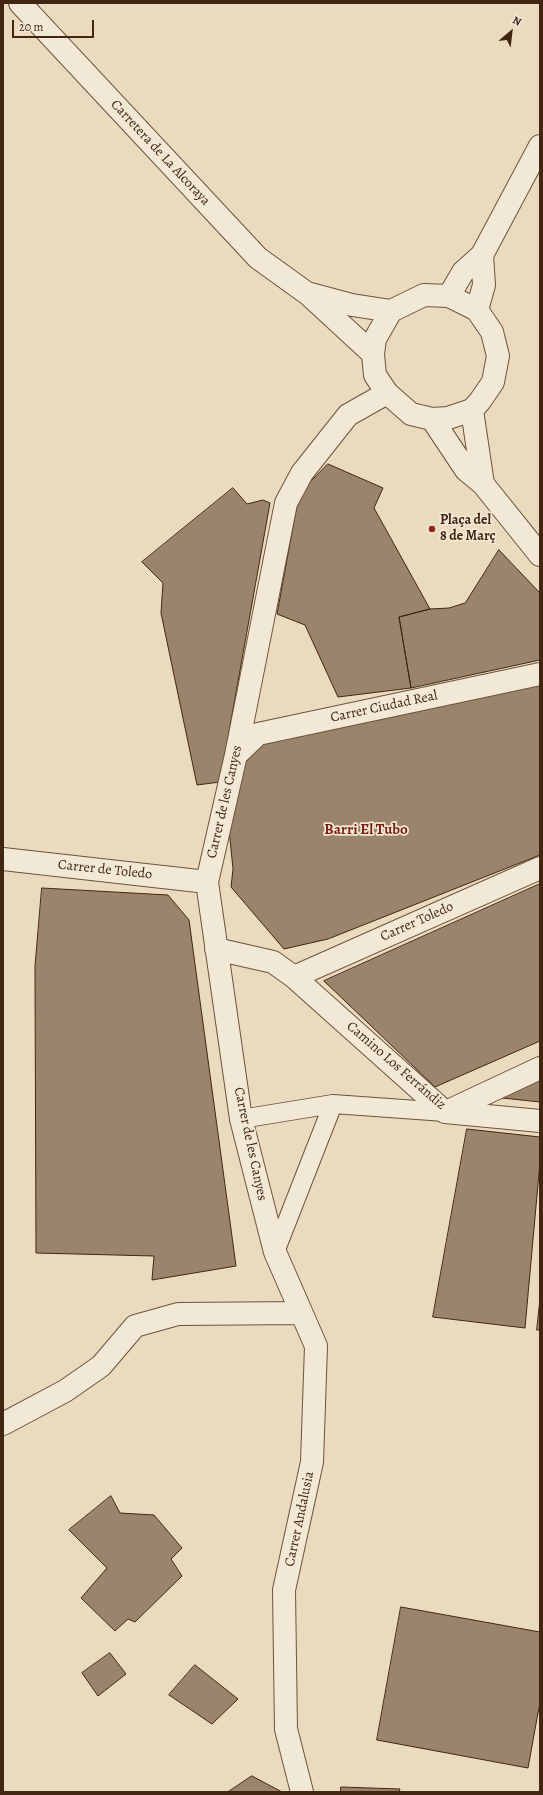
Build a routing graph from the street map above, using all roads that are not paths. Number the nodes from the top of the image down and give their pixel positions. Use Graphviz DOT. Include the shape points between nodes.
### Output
graph roads {
  1 [pos="20,3"];
  2 [pos="540,146"];
  3 [pos="482,255"];
  4 [pos="308,294"];
  5 [pos="449,296"];
  6 [pos="477,310"];
  7 [pos="391,311"];
  8 [pos="373,354"];
  9 [pos="387,393"];
  10 [pos="472,410"];
  11 [pos="432,419"];
  12 [pos="482,484"];
  13 [pos="540,555"];
  14 [pos="540,674"];
  15 [pos="236,755"];
  16 [pos="3,859"];
  17 [pos="540,868"];
  18 [pos="207,882"];
  19 [pos="216,949"];
  20 [pos="294,977"];
  21 [pos="540,1068"];
  22 [pos="333,1104"];
  23 [pos="445,1112"];
  24 [pos="241,1119"];
  25 [pos="540,1121"];
  26 [pos="275,1252"];
  27 [pos="301,1313"];
  28 [pos="3,1424"];
  29 [pos="302,1792"];
  1 -- 4 [label="street, Carretera de La Alcoraya" via="258,258"];
  2 -- 3 [label="street"];
  3 -- 5 [label="street" via="463,272"];
  3 -- 6 [label="street" via="484,285"];
  4 -- 7 [label="street, Carretera de La Alcoraya"];
  4 -- 8 [label="street, Carretera de La Alcoraya"];
  5 -- 6 [label="street"];
  5 -- 7 [label="street" via="424,296"];
  6 -- 10 [label="street" via="492,332 498,356 493,382"];
  7 -- 8 [label="street" via="375,339"];
  8 -- 9 [label="street" via="375,375"];
  9 -- 11 [label="street" via="410,414"];
  9 -- 15 [label="street, Carrer de les Canyes" via="348,415 302,473 286,503"];
  10 -- 11 [label="street" via="448,418"];
  10 -- 12 [label="street"];
  11 -- 12 [label="street" via="466,470"];
  12 -- 13 [label="street"];
  14 -- 15 [label="street, Carrer Ciudad Real" via="258,734"];
  15 -- 18 [label="street, Carrer de les Canyes"];
  16 -- 18 [label="street, Carrer de Toledo"];
  17 -- 20 [label="street, Carrer Toledo"];
  18 -- 19 [label="street, Carrer de les Canyes"];
  19 -- 20 [label="street, Camino Los Ferrándiz" via="273,962"];
  19 -- 24 [label="street, Carrer de les Canyes"];
  20 -- 23 [label="street, Camino Los Ferrándiz"];
  21 -- 23 [label="street"];
  22 -- 23 [label="street"];
  22 -- 24 [label="street"];
  22 -- 26 [label="street"];
  23 -- 25 [label="street, Camino Los Ferrándiz"];
  24 -- 26 [label="street, Carrer de les Canyes"];
  26 -- 27 [label="street, Carrer Andalusia"];
  27 -- 28 [label="street" via="178,1314 135,1326 101,1366 65,1391"];
  27 -- 29 [label="street, Carrer Andalusia" via="316,1346 312,1462 284,1590 286,1729"];
}
